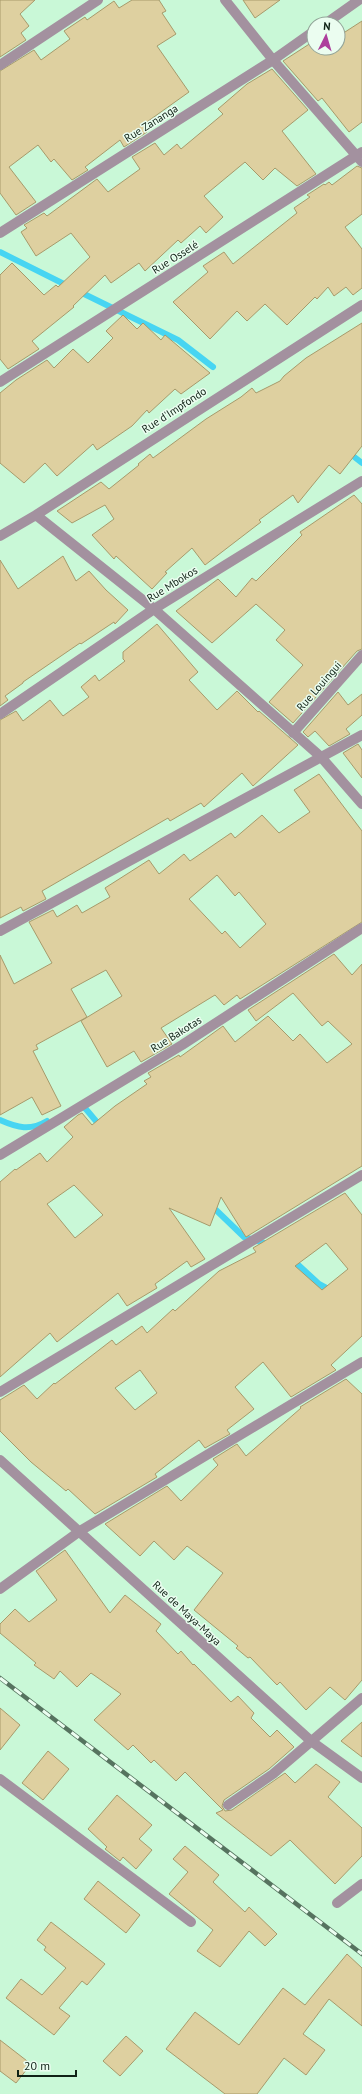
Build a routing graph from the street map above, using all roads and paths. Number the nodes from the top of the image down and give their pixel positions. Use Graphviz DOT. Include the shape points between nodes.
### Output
graph roads {
  1 [pos="98,0"];
  2 [pos="225,0"];
  3 [pos="359,0"];
  4 [pos="336,16"];
  5 [pos="306,37"];
  6 [pos="273,60"];
  7 [pos="0,65"];
  8 [pos="360,157"];
  9 [pos="0,233"];
  10 [pos="362,305"];
  11 [pos="0,382"];
  12 [pos="362,481"];
  13 [pos="36,515"];
  14 [pos="0,536"];
  15 [pos="154,609"];
  16 [pos="362,655"];
  17 [pos="0,714"];
  18 [pos="293,733"];
  19 [pos="362,735"];
  20 [pos="321,757"];
  21 [pos="362,804"];
  22 [pos="362,928"];
  23 [pos="0,931"];
  24 [pos="0,1155"];
  25 [pos="362,1175"];
  26 [pos="362,1362"];
  27 [pos="0,1392"];
  28 [pos="0,1460"];
  29 [pos="80,1531"];
  30 [pos="0,1589"];
  31 [pos="362,1698"];
  32 [pos="311,1741"];
  33 [pos="362,1778"];
  34 [pos="0,1779"];
  35 [pos="228,1805"];
  36 [pos="362,1884"];
  37 [pos="337,1903"];
  38 [pos="191,1922"];
  1 -- 7 [label="street"];
  2 -- 6 [label="street"];
  3 -- 4 [label="street"];
  5 -- 6 [label="street, Rue Zananga"];
  6 -- 8 [label="street"];
  6 -- 9 [label="street, Rue Zananga"];
  8 -- 11 [label="street, Rue Osselé"];
  10 -- 13 [label="street, Rue d'Impfondo"];
  12 -- 15 [label="street, Rue Mbokos"];
  13 -- 14 [label="street, Rue d'Impfondo"];
  13 -- 15 [label="street"];
  15 -- 17 [label="street, Rue Mbokos"];
  15 -- 18 [label="street"];
  16 -- 18 [label="street, Rue Louingui"];
  18 -- 20 [label="street"];
  19 -- 20 [label="street"];
  20 -- 21 [label="street"];
  20 -- 23 [label="street"];
  22 -- 24 [label="street, Rue Bakotas" via="182,1045"];
  25 -- 27 [label="street"];
  26 -- 29 [label="street"];
  28 -- 29 [label="street, Rue de Maya-Maya"];
  29 -- 30 [label="street"];
  29 -- 32 [label="street, Rue de Maya-Maya"];
  31 -- 32 [label="street"];
  32 -- 33 [label="street, Rue de Maya-Maya"];
  32 -- 35 [label="street" via="273,1774"];
  34 -- 38 [label="street"];
  36 -- 37 [label="street"];
}
